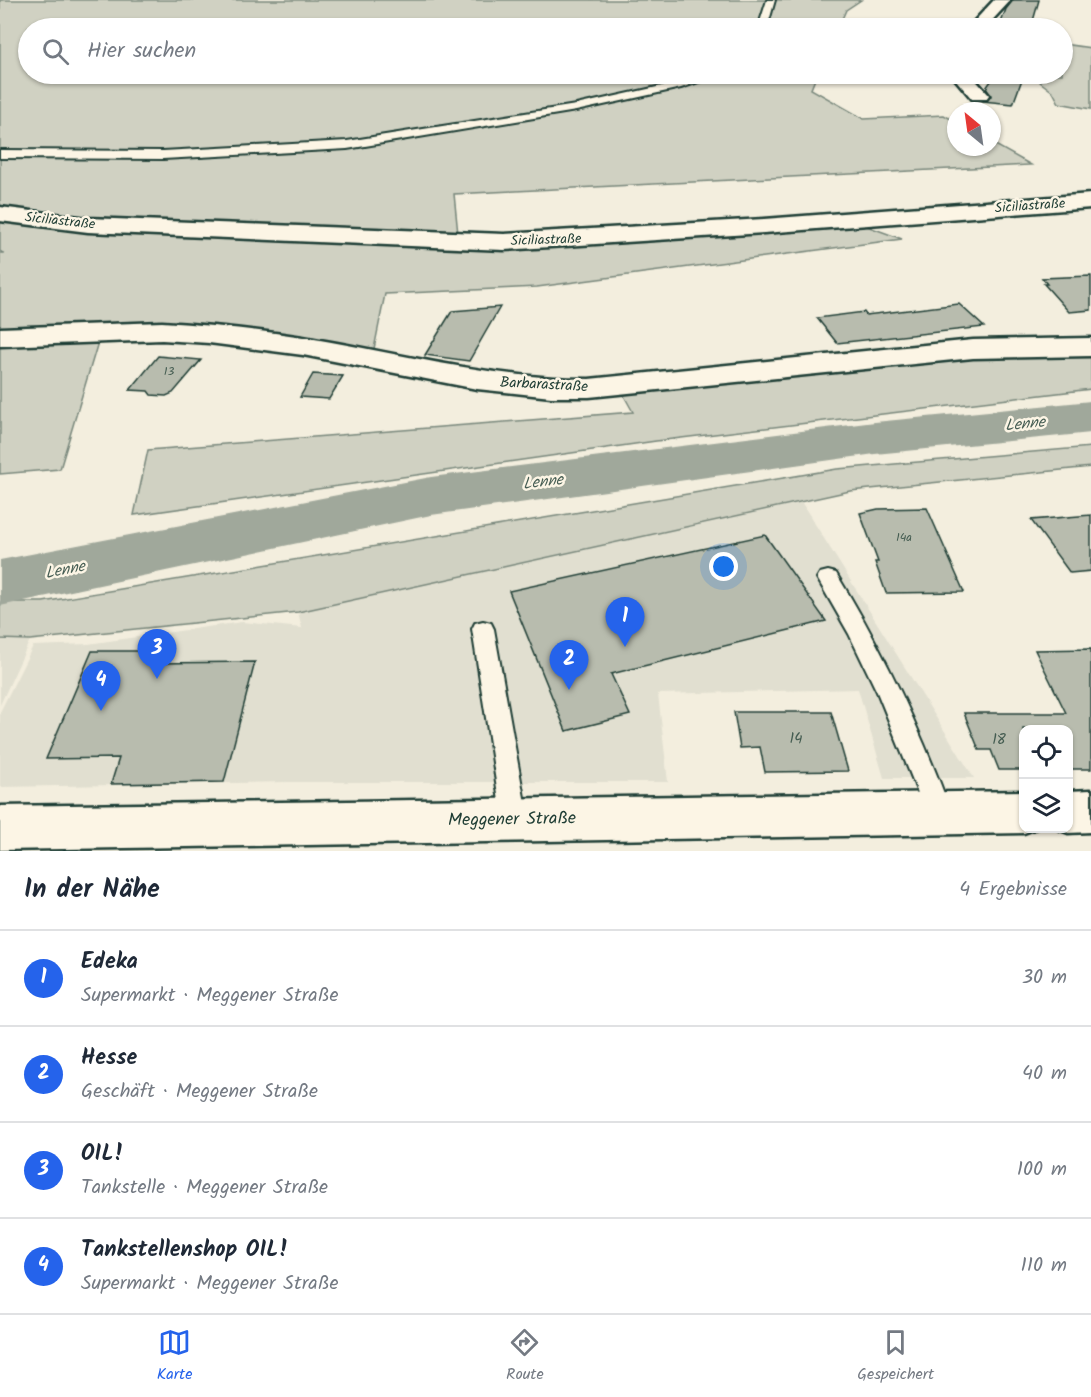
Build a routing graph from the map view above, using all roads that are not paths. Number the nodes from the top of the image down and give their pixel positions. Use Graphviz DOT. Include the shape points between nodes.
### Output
graph roads {
  1 [pos="771,0"];
  2 [pos="1003,0"];
  3 [pos="765,18"];
  4 [pos="986,18"];
  5 [pos="684,84"];
  6 [pos="969,84"];
  7 [pos="979,95"];
  8 [pos="0,154"];
  9 [pos="1090,213"];
  10 [pos="0,214"];
  11 [pos="0,337"];
  12 [pos="1091,347"];
  13 [pos="828,578"];
  14 [pos="483,629"];
  15 [pos="938,812"];
  16 [pos="1019,812"];
  17 [pos="1073,812"];
  18 [pos="1091,812"];
  19 [pos="515,820"];
  20 [pos="0,828"];
  1 -- 3 [label="lane"];
  2 -- 4 [label="street"];
  5 -- 8 [label="lane" via="576,108 347,145 163,155"];
  6 -- 7 [label="street"];
  9 -- 10 [label="street, Siciliastraße" via="764,226 504,242 88,225"];
  11 -- 12 [label="street, Barbarastraße" via="162,331 209,334 303,346 477,380 551,388 589,388 973,349"];
  13 -- 15 [label="lane" via="860,628 912,740"];
  14 -- 19 [label="lane"];
  15 -- 16 [label="street, Meggener Straße"];
  15 -- 19 [label="street, Meggener Straße"];
  17 -- 18 [label="street"];
  19 -- 20 [label="street, Meggener Straße"];
}
